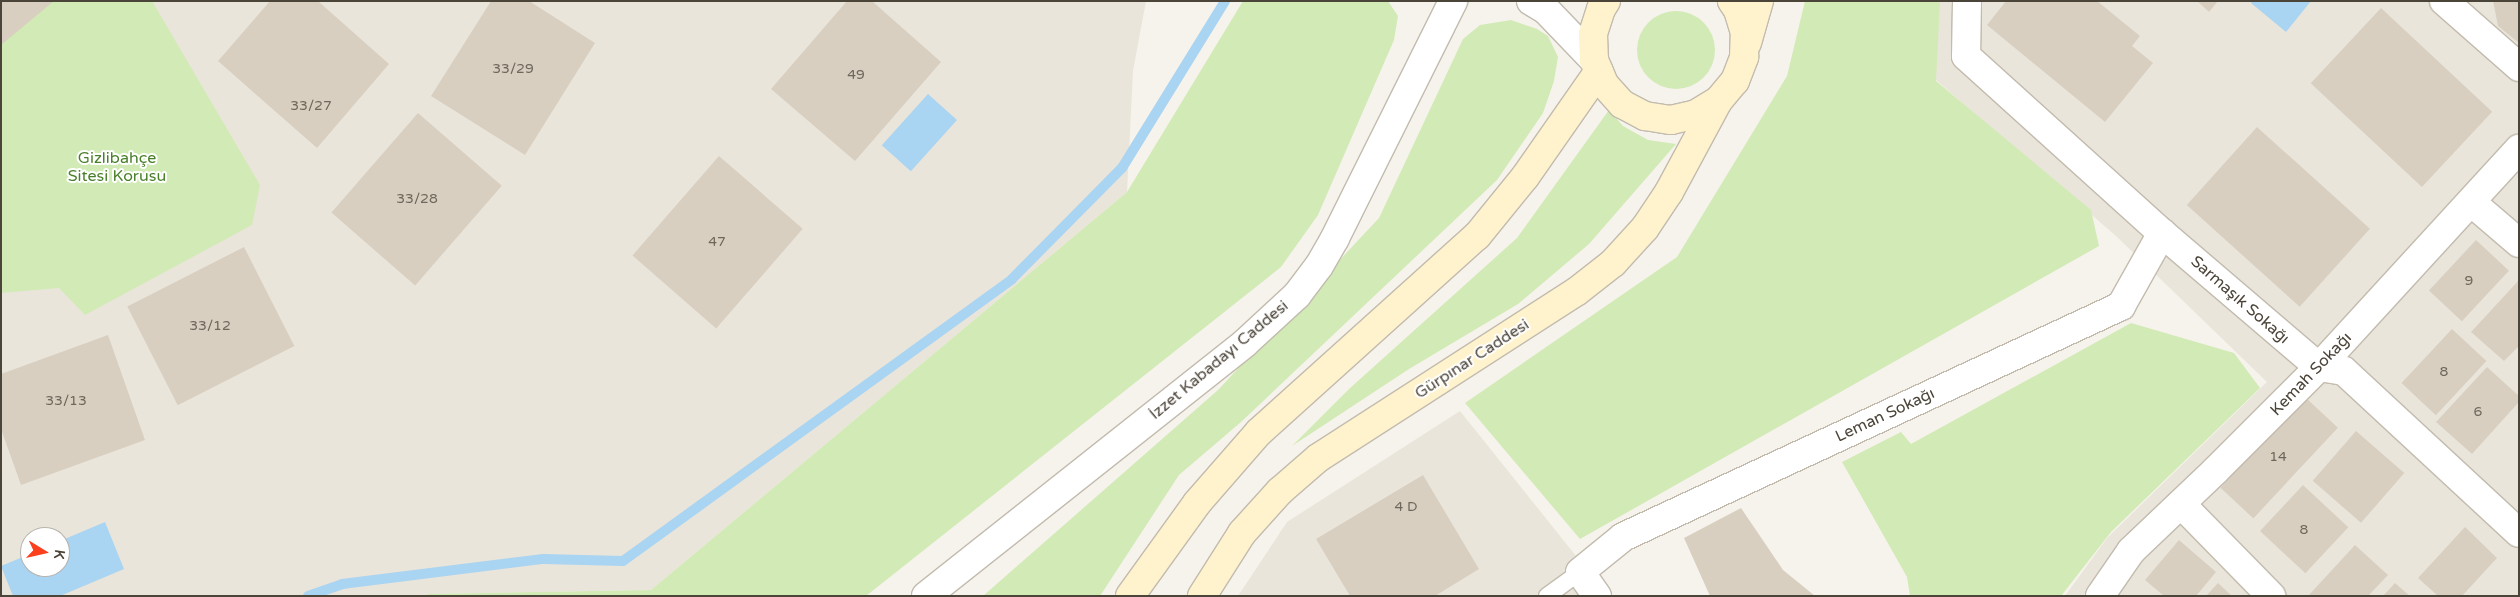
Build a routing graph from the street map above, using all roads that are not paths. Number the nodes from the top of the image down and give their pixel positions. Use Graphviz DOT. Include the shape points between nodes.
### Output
graph roads {
  1 [pos="1453,1"];
  2 [pos="1532,1"];
  3 [pos="1606,1"];
  4 [pos="1732,1"];
  5 [pos="1759,1"];
  6 [pos="1967,1"];
  7 [pos="2444,1"];
  8 [pos="1744,57"];
  9 [pos="1597,66"];
  10 [pos="2519,67"];
  11 [pos="1718,101"];
  12 [pos="2519,149"];
  13 [pos="2470,202"];
  14 [pos="2162,233"];
  15 [pos="2519,243"];
  16 [pos="2319,367"];
  17 [pos="2180,504"];
  18 [pos="2519,533"];
  19 [pos="1580,572"];
  20 [pos="926,596"];
  21 [pos="1130,596"];
  22 [pos="1202,596"];
  23 [pos="1547,596"];
  24 [pos="1597,596"];
  25 [pos="2100,596"];
  26 [pos="2271,596"];
  1 -- 20 [label="street, İzzet Kabadayı Caddesi" via="1335,238 1297,295 1245,343"];
  2 -- 9 [label="street" via="1546,10"];
  3 -- 9 [label="main road" via="1593,34"];
  4 -- 8 [label="main road" via="1744,33"];
  5 -- 8 [label="main road"];
  6 -- 14 [label="street, Sarmaşık Sokağı" via="1966,56"];
  7 -- 10 [label="street"];
  8 -- 11 [label="main road" via="1735,81"];
  9 -- 11 [label="main road" via="1604,84 1622,104 1645,116 1671,120 1696,114"];
  9 -- 21 [label="main road" via="1525,177 1477,236 1259,432 1197,503"];
  11 -- 22 [label="main road, Gürpınar Caddesi" via="1669,192 1645,228 1614,263 1576,292 1318,458 1280,491 1242,533"];
  12 -- 13 [label="street, Kemah Sokağı"];
  13 -- 15 [label="street"];
  13 -- 16 [label="street, Kemah Sokağı"];
  14 -- 16 [label="street, Sarmaşık Sokağı"];
  14 -- 19 [label="street, Leman Sokağı" via="2122,306 1623,536"];
  16 -- 17 [label="street, Kemah Sokağı"];
  16 -- 18 [label="street" via="2344,371"];
  17 -- 25 [label="street, Kemah Sokağı" via="2131,551"];
  17 -- 26 [label="street"];
  19 -- 23 [label="lane"];
  19 -- 24 [label="street"];
}
